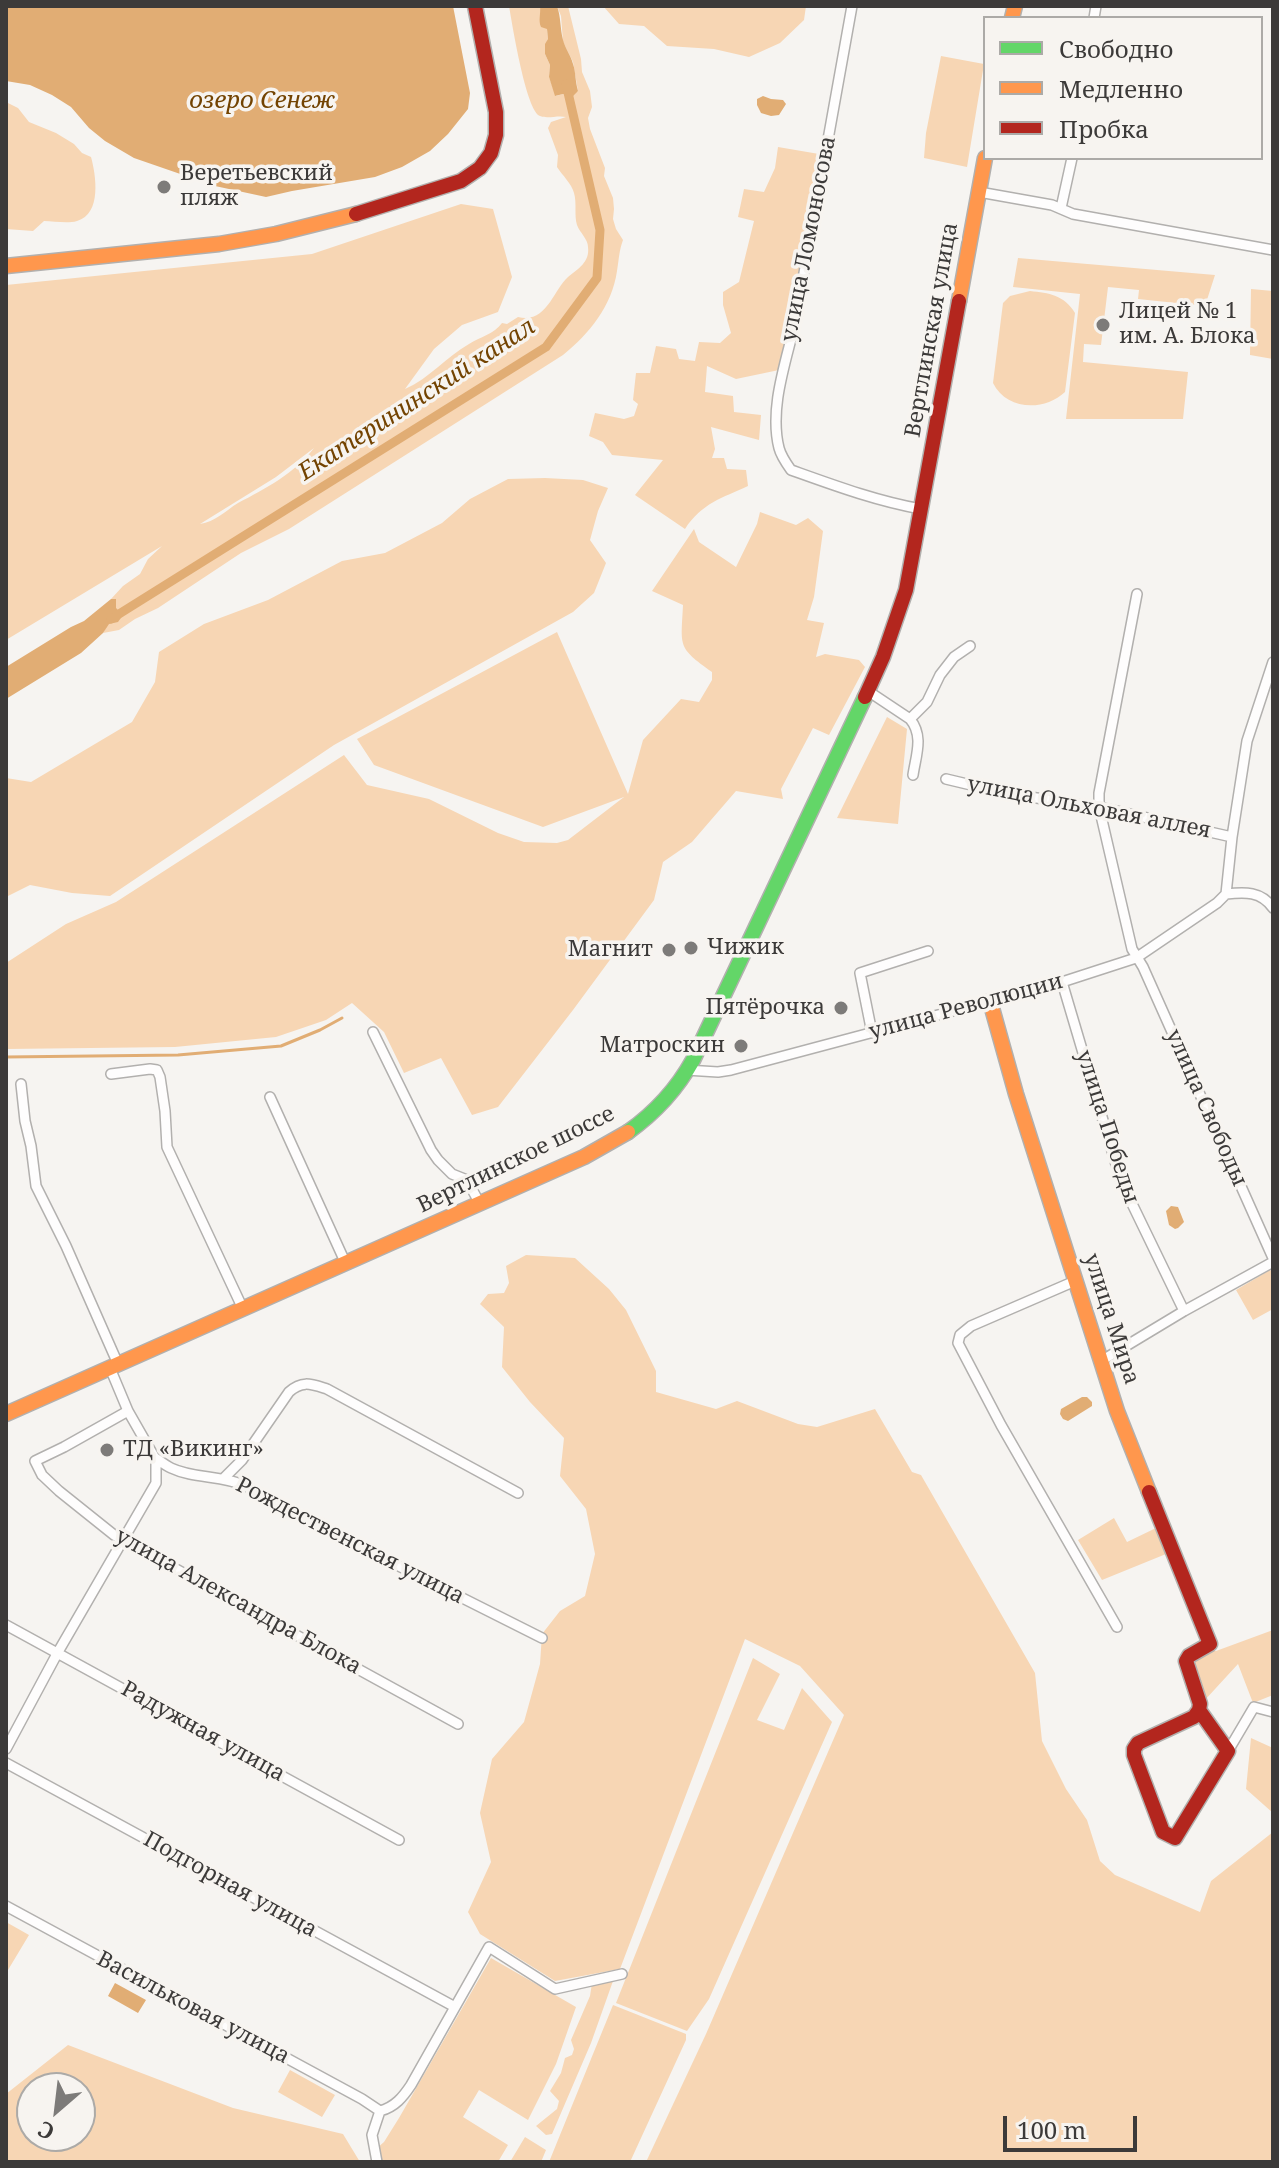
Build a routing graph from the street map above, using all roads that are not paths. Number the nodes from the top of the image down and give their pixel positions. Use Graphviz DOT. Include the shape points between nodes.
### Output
graph roads {
  1 [pos="475,6"];
  2 [pos="852,6"];
  3 [pos="985,160"];
  4 [pos="1072,160"];
  5 [pos="979,192"];
  6 [pos="1061,208"];
  7 [pos="1273,250"];
  8 [pos="6,266"];
  9 [pos="921,509"];
  10 [pos="1137,594"];
  11 [pos="970,646"];
  12 [pos="1273,662"];
  13 [pos="868,691"];
  14 [pos="910,719"];
  15 [pos="913,775"];
  16 [pos="946,779"];
  17 [pos="1099,807"];
  18 [pos="1232,837"];
  19 [pos="1226,894"];
  20 [pos="1273,908"];
  21 [pos="928,951"];
  22 [pos="1136,958"];
  23 [pos="1062,982"];
  24 [pos="990,1001"];
  25 [pos="373,1032"];
  26 [pos="872,1033"];
  27 [pos="686,1070"];
  28 [pos="111,1074"];
  29 [pos="21,1084"];
  30 [pos="270,1097"];
  31 [pos="480,1204"];
  32 [pos="1273,1260"];
  33 [pos="346,1264"];
  34 [pos="1075,1281"];
  35 [pos="243,1309"];
  36 [pos="1184,1311"];
  37 [pos="1101,1361"];
  38 [pos="114,1366"];
  39 [pos="128,1411"];
  40 [pos="6,1414"];
  41 [pos="154,1457"];
  42 [pos="224,1478"];
  43 [pos="518,1493"];
  44 [pos="122,1539"];
  45 [pos="6,1625"];
  46 [pos="1117,1627"];
  47 [pos="542,1638"];
  48 [pos="58,1652"];
  49 [pos="1199,1710"];
  50 [pos="1273,1712"];
  51 [pos="458,1724"];
  52 [pos="6,1749"];
  53 [pos="1228,1751"];
  54 [pos="6,1763"];
  55 [pos="399,1840"];
  56 [pos="6,1906"];
  57 [pos="622,1974"];
  58 [pos="455,2007"];
  59 [pos="380,2111"];
  60 [pos="377,2162"];
  1 -- 8 [label="street" via="497,127 489,157 461,181 321,224 248,239"];
  2 -- 9 [label="street, улица Ломоносова" via="783,372 777,411 780,451 791,470"];
  3 -- 5 [label="street, Вертлинская улица"];
  4 -- 6 [label="street"];
  5 -- 6 [label="street"];
  5 -- 9 [label="street, Вертлинская улица"];
  6 -- 7 [label="street"];
  9 -- 13 [label="street, Вертлинское шоссе" via="898,618"];
  10 -- 17 [label="street, улица Свободы"];
  11 -- 14 [label="street" via="954,657 927,702"];
  12 -- 18 [label="street" via="1247,741"];
  13 -- 14 [label="street"];
  13 -- 27 [label="street, Вертлинское шоссе"];
  14 -- 15 [label="street" via="919,737"];
  16 -- 17 [label="street, улица Ольховая аллея"];
  17 -- 18 [label="street, улица Ольховая аллея"];
  17 -- 22 [label="street, улица Свободы"];
  18 -- 19 [label="street"];
  19 -- 20 [label="street" via="1260,895"];
  19 -- 22 [label="street, улица Революции"];
  21 -- 26 [label="street" via="860,973"];
  22 -- 23 [label="street, улица Революции"];
  22 -- 32 [label="street, улица Свободы"];
  23 -- 24 [label="street, улица Революции"];
  23 -- 36 [label="street, улица Победы" via="1121,1181"];
  24 -- 26 [label="street, улица Революции"];
  24 -- 34 [label="street, улица Мира"];
  25 -- 31 [label="street" via="438,1160 467,1180"];
  26 -- 27 [label="street, улица Революции" via="731,1070"];
  27 -- 31 [label="street, Вертлинское шоссе" via="663,1103 626,1133"];
  28 -- 35 [label="street" via="157,1070 167,1147"];
  29 -- 38 [label="street" via="36,1186"];
  30 -- 33 [label="street"];
  31 -- 33 [label="street, Вертлинское шоссе"];
  32 -- 36 [label="street"];
  33 -- 35 [label="street, Вертлинское шоссе"];
  34 -- 37 [label="street, улица Мира"];
  34 -- 46 [label="street" via="971,1326 958,1343"];
  35 -- 38 [label="street, Вертлинское шоссе"];
  36 -- 37 [label="street"];
  37 -- 49 [label="street, улица Мира" via="1210,1644 1186,1661"];
  38 -- 39 [label="street"];
  38 -- 40 [label="street, Вертлинское шоссе"];
  39 -- 41 [label="street"];
  39 -- 44 [label="street, улица Александра Блока" via="35,1461 59,1491"];
  41 -- 42 [label="street, Рождественская улица" via="185,1473"];
  41 -- 44 [label="street" via="156,1483"];
  42 -- 43 [label="street" via="289,1392 307,1383"];
  42 -- 47 [label="street, Рождественская улица"];
  44 -- 48 [label="street"];
  44 -- 51 [label="street, улица Александра Блока"];
  45 -- 48 [label="street, Радужная улица"];
  48 -- 52 [label="street"];
  48 -- 55 [label="street, Радужная улица"];
  49 -- 53 [label="street"];
  49 -- 53 [label="street" via="1134,1749 1163,1832 1175,1838"];
  50 -- 53 [label="street" via="1254,1707"];
  54 -- 58 [label="street, Подгорная улица"];
  56 -- 59 [label="street, Васильковая улица"];
  57 -- 58 [label="street" via="555,1989 489,1947"];
  58 -- 59 [label="street" via="406,2094"];
  59 -- 60 [label="street" via="372,2135"];
}
